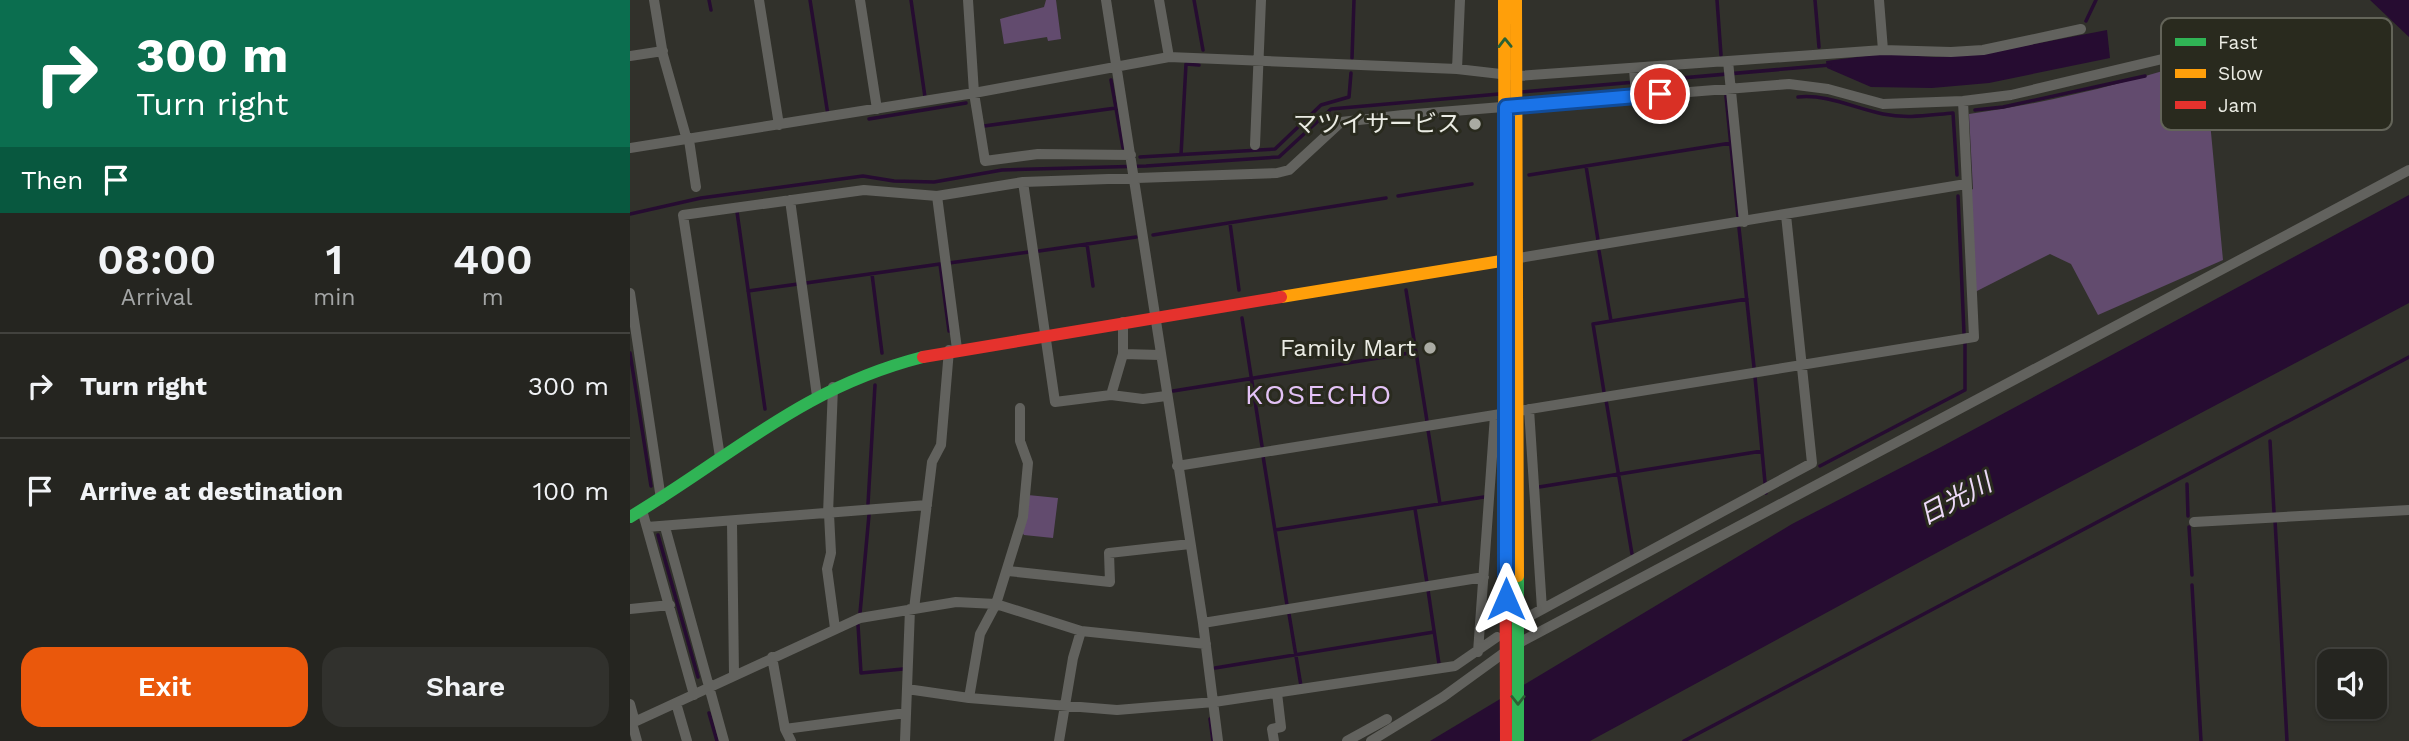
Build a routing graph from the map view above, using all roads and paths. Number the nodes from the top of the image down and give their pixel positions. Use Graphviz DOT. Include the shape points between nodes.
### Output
graph roads {
  1 [pos="654,0"];
  2 [pos="759,0"];
  3 [pos="860,0"];
  4 [pos="968,0"];
  5 [pos="1106,0"];
  6 [pos="1159,0"];
  7 [pos="1261,0"];
  8 [pos="1460,0"];
  9 [pos="1504,0"];
  10 [pos="1516,0"];
  11 [pos="1879,0"];
  12 [pos="2081,29"];
  13 [pos="1882,50"];
  14 [pos="663,51"];
  15 [pos="630,56"];
  16 [pos="1169,57"];
  17 [pos="2161,59"];
  18 [pos="1259,60"];
  19 [pos="1728,64"];
  20 [pos="1116,66"];
  21 [pos="1457,69"];
  22 [pos="1634,69"];
  23 [pos="1512,80"];
  24 [pos="1731,86"];
  25 [pos="974,93"];
  26 [pos="1636,96"];
  27 [pos="1963,101"];
  28 [pos="1512,104"];
  29 [pos="877,109"];
  30 [pos="779,125"];
  31 [pos="688,140"];
  32 [pos="1255,145"];
  33 [pos="630,148"];
  34 [pos="1131,157"];
  35 [pos="2409,170"];
  36 [pos="1135,176"];
  37 [pos="1023,182"];
  38 [pos="1966,184"];
  39 [pos="696,187"];
  40 [pos="937,196"];
  41 [pos="790,200"];
  42 [pos="1786,215"];
  43 [pos="1744,222"];
  44 [pos="1513,259"];
  45 [pos="630,293"];
  46 [pos="1155,317"];
  47 [pos="1123,322"];
  48 [pos="1046,335"];
  49 [pos="953,350"];
  50 [pos="1123,354"];
  51 [pos="1160,355"];
  52 [pos="1802,365"];
  53 [pos="833,387"];
  54 [pos="1111,395"];
  55 [pos="817,396"];
  56 [pos="1166,396"];
  57 [pos="1020,408"];
  58 [pos="1512,412"];
  59 [pos="720,457"];
  60 [pos="1177,466"];
  61 [pos="661,499"];
  62 [pos="927,505"];
  63 [pos="2409,509"];
  64 [pos="642,510"];
  65 [pos="829,514"];
  66 [pos="630,517"];
  67 [pos="2194,522"];
  68 [pos="732,523"];
  69 [pos="647,527"];
  70 [pos="665,527"];
  71 [pos="1190,544"];
  72 [pos="1008,571"];
  73 [pos="1484,577"];
  74 [pos="996,604"];
  75 [pos="670,605"];
  76 [pos="630,609"];
  77 [pos="912,609"];
  78 [pos="1542,609"];
  79 [pos="1528,617"];
  80 [pos="1203,623"];
  81 [pos="835,628"];
  82 [pos="1081,631"];
  83 [pos="1497,637"];
  84 [pos="1206,643"];
  85 [pos="1517,644"];
  86 [pos="1478,652"];
  87 [pos="772,657"];
  88 [pos="1510,658"];
  89 [pos="734,675"];
  90 [pos="708,688"];
  91 [pos="907,689"];
  92 [pos="1277,693"];
  93 [pos="694,695"];
  94 [pos="969,698"];
  95 [pos="1214,702"];
  96 [pos="676,703"];
  97 [pos="630,704"];
  98 [pos="1065,704"];
  99 [pos="906,713"];
  100 [pos="1387,719"];
  101 [pos="632,723"];
  102 [pos="785,729"];
  103 [pos="637,741"];
  104 [pos="687,741"];
  105 [pos="723,741"];
  106 [pos="791,741"];
  107 [pos="905,741"];
  108 [pos="1059,741"];
  109 [pos="1218,741"];
  110 [pos="1274,741"];
  111 [pos="1347,741"];
  112 [pos="1371,741"];
  113 [pos="1506,741"];
  114 [pos="1518,741"];
  1 -- 14 [label="street"];
  2 -- 30 [label="street"];
  3 -- 29 [label="street"];
  4 -- 25 [label="street"];
  5 -- 20 [label="street"];
  6 -- 16 [label="street"];
  7 -- 18 [label="street"];
  8 -- 21 [label="street"];
  23 -- 9 [label="main road, one-way"];
  10 -- 23 [label="main road"];
  11 -- 13 [label="street"];
  12 -- 13 [label="street" via="1983,50"];
  13 -- 19 [label="street"];
  14 -- 15 [label="street"];
  14 -- 31 [label="street"];
  16 -- 18 [label="street"];
  16 -- 20 [label="street"];
  17 -- 27 [label="street" via="2011,95"];
  18 -- 21 [label="street"];
  18 -- 32 [label="street"];
  19 -- 22 [label="street"];
  19 -- 24 [label="street"];
  20 -- 25 [label="street"];
  20 -- 34 [label="street"];
  21 -- 23 [label="street"];
  22 -- 23 [label="street"];
  22 -- 26 [label="street"];
  23 -- 28 [label="main road"];
  24 -- 26 [label="street"];
  24 -- 27 [label="street" via="1789,84 1883,104"];
  24 -- 43 [label="street"];
  25 -- 29 [label="street"];
  25 -- 34 [label="street" via="985,161 1038,154"];
  26 -- 28 [label="street"];
  27 -- 38 [label="street"];
  28 -- 36 [label="street" via="1341,122 1289,170 1277,173"];
  28 -- 44 [label="main road"];
  29 -- 30 [label="street"];
  30 -- 31 [label="street"];
  31 -- 33 [label="street"];
  31 -- 39 [label="street"];
  34 -- 36 [label="street"];
  35 -- 85 [label="street"];
  36 -- 37 [label="street"];
  36 -- 46 [label="street"];
  37 -- 40 [label="street"];
  37 -- 48 [label="street"];
  38 -- 42 [label="street"];
  38 -- 52 [label="street" via="1974,337"];
  40 -- 41 [label="street" via="864,190"];
  40 -- 49 [label="street"];
  41 -- 55 [label="street"];
  41 -- 59 [label="street" via="683,215"];
  42 -- 43 [label="street"];
  42 -- 52 [label="street"];
  43 -- 44 [label="street"];
  44 -- 46 [label="main road"];
  44 -- 58 [label="main road"];
  45 -- 61 [label="street"];
  46 -- 47 [label="main road"];
  46 -- 51 [label="street"];
  47 -- 48 [label="main road"];
  47 -- 50 [label="street"];
  48 -- 49 [label="main road"];
  48 -- 54 [label="street" via="1055,402"];
  49 -- 53 [label="main road" via="895,364"];
  49 -- 62 [label="street" via="941,445 932,462"];
  50 -- 51 [label="street"];
  50 -- 54 [label="street"];
  51 -- 56 [label="street"];
  52 -- 58 [label="street"];
  52 -- 78 [label="street" via="1812,463"];
  53 -- 55 [label="main road"];
  53 -- 65 [label="street"];
  54 -- 56 [label="street"];
  55 -- 59 [label="main road"];
  56 -- 60 [label="street"];
  57 -- 72 [label="street" via="1020,441 1028,463 1023,517"];
  58 -- 60 [label="street"];
  58 -- 73 [label="street"];
  58 -- 78 [label="street"];
  58 -- 85 [label="main road"];
  58 -- 88 [label="main road"];
  59 -- 61 [label="main road"];
  60 -- 71 [label="street"];
  61 -- 64 [label="main road"];
  62 -- 65 [label="street"];
  62 -- 77 [label="street"];
  63 -- 67 [label="street"];
  64 -- 66 [label="main road"];
  64 -- 69 [label="street"];
  65 -- 68 [label="street"];
  65 -- 81 [label="street" via="827,569"];
  68 -- 70 [label="street"];
  68 -- 89 [label="street"];
  69 -- 70 [label="street"];
  69 -- 75 [label="street"];
  70 -- 90 [label="street"];
  71 -- 72 [label="street" via="1109,553 1110,582"];
  71 -- 80 [label="street"];
  72 -- 74 [label="street"];
  73 -- 80 [label="street"];
  73 -- 86 [label="street"];
  74 -- 77 [label="street" via="956,601"];
  74 -- 82 [label="street"];
  74 -- 94 [label="street" via="980,635"];
  75 -- 76 [label="street"];
  75 -- 93 [label="street"];
  77 -- 81 [label="street" via="860,618"];
  77 -- 91 [label="street"];
  78 -- 79 [label="street"];
  80 -- 84 [label="street"];
  81 -- 87 [label="street"];
  82 -- 84 [label="street"];
  82 -- 98 [label="street"];
  83 -- 86 [label="street"];
  84 -- 95 [label="street"];
  85 -- 88 [label="main road"];
  86 -- 92 [label="street" via="1455,666"];
  87 -- 89 [label="street"];
  87 -- 102 [label="street"];
  88 -- 112 [label="street"];
  88 -- 113 [label="main road"];
  88 -- 114 [label="main road, one-way"];
  89 -- 90 [label="street"];
  90 -- 93 [label="street"];
  90 -- 105 [label="street"];
  91 -- 94 [label="street"];
  91 -- 99 [label="street"];
  92 -- 95 [label="street"];
  92 -- 110 [label="street" via="1281,727 1272,729"];
  93 -- 96 [label="street"];
  94 -- 98 [label="street"];
  95 -- 98 [label="street" via="1117,710"];
  95 -- 109 [label="street"];
  96 -- 101 [label="street"];
  96 -- 104 [label="street"];
  97 -- 101 [label="street"];
  98 -- 108 [label="street"];
  99 -- 102 [label="street"];
  99 -- 107 [label="street"];
  100 -- 111 [label="street"];
  101 -- 103 [label="street"];
  102 -- 106 [label="street"];
}
